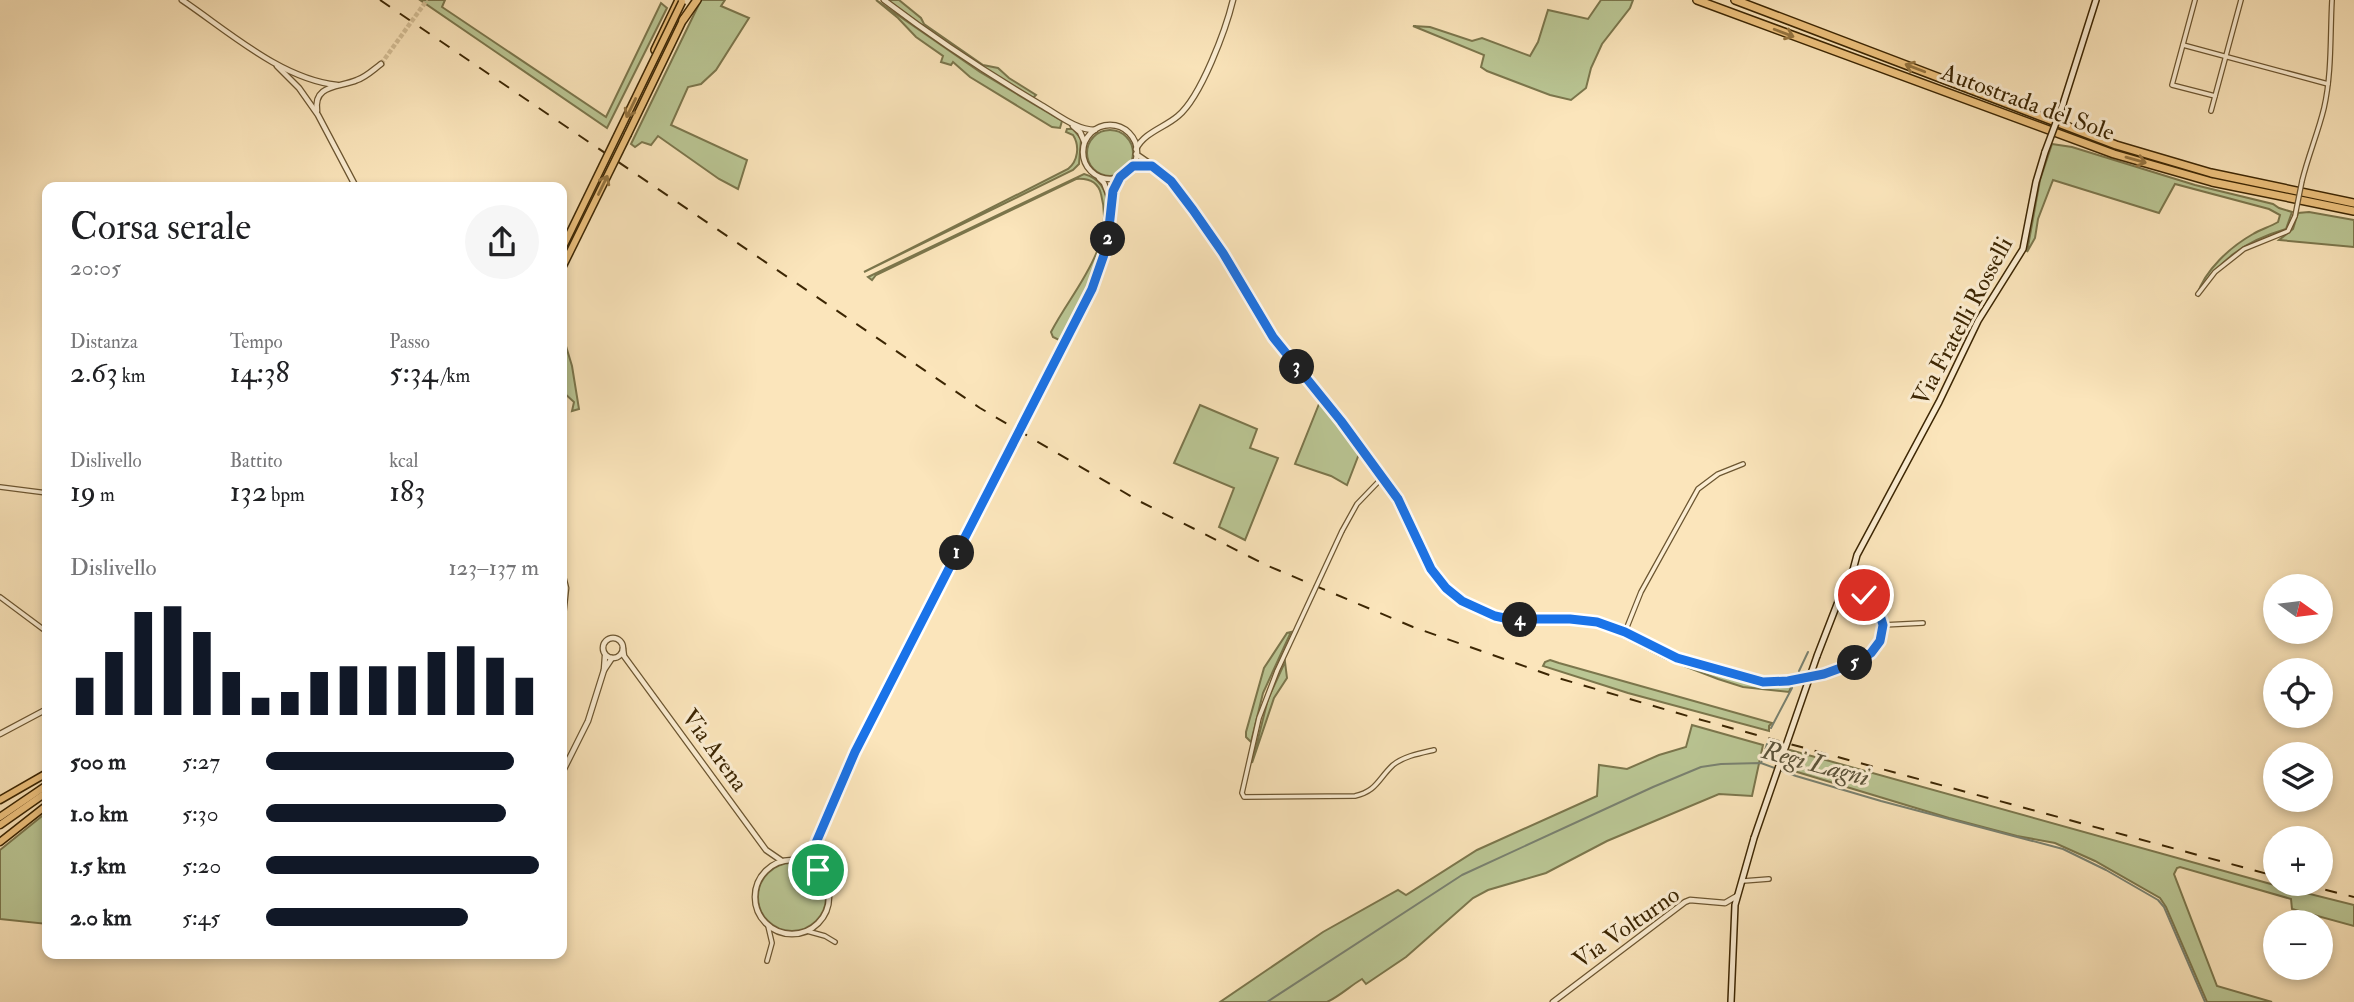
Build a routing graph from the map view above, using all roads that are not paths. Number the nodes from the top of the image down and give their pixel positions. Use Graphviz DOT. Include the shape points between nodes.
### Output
graph roads {
  1 [pos="182,0"];
  2 [pos="884,0"];
  3 [pos="1233,0"];
  4 [pos="1698,0"];
  5 [pos="1735,0"];
  6 [pos="2096,0"];
  7 [pos="2195,0"];
  8 [pos="2241,0"];
  9 [pos="2332,0"];
  10 [pos="681,1"];
  11 [pos="693,3"];
  12 [pos="683,20"];
  13 [pos="2183,45"];
  14 [pos="2225,56"];
  15 [pos="274,63"];
  16 [pos="381,64"];
  17 [pos="643,82"];
  18 [pos="2328,84"];
  19 [pos="337,85"];
  20 [pos="2215,96"];
  21 [pos="2211,111"];
  22 [pos="318,115"];
  23 [pos="1068,121"];
  24 [pos="1095,130"];
  25 [pos="1130,135"];
  26 [pos="1148,135"];
  27 [pos="1084,145"];
  28 [pos="1136,151"];
  29 [pos="1133,166"];
  30 [pos="1152,166"];
  31 [pos="1099,177"];
  32 [pos="1120,177"];
  33 [pos="353,182"];
  34 [pos="1111,201"];
  35 [pos="2354,203"];
  36 [pos="2354,211"];
  37 [pos="567,239"];
  38 [pos="567,258"];
  39 [pos="2198,294"];
  40 [pos="1743,464"];
  41 [pos="1382,478"];
  42 [pos="0,487"];
  43 [pos="42,492"];
  44 [pos="1854,567"];
  45 [pos="1849,577"];
  46 [pos="1857,577"];
  47 [pos="1865,591"];
  48 [pos="1842,593"];
  49 [pos="0,597"];
  50 [pos="1847,599"];
  51 [pos="1857,600"];
  52 [pos="1872,603"];
  53 [pos="1838,605"];
  54 [pos="1923,623"];
  55 [pos="1883,625"];
  56 [pos="42,628"];
  57 [pos="1625,632"];
  58 [pos="623,649"];
  59 [pos="604,652"];
  60 [pos="613,658"];
  61 [pos="604,670"];
  62 [pos="635,671"];
  63 [pos="42,712"];
  64 [pos="0,734"];
  65 [pos="1434,750"];
  66 [pos="567,763"];
  67 [pos="42,776"];
  68 [pos="42,788"];
  69 [pos="42,796"];
  70 [pos="0,800"];
  71 [pos="42,809"];
  72 [pos="0,817"];
  73 [pos="0,825"];
  74 [pos="0,842"];
  75 [pos="815,845"];
  76 [pos="766,850"];
  77 [pos="796,859"];
  78 [pos="782,860"];
  79 [pos="767,869"];
  80 [pos="818,870"];
  81 [pos="1769,879"];
  82 [pos="1741,881"];
  83 [pos="1736,902"];
  84 [pos="1726,903"];
  85 [pos="1734,916"];
  86 [pos="768,926"];
  87 [pos="807,931"];
  88 [pos="835,942"];
  89 [pos="767,961"];
  90 [pos="1553,1002"];
  91 [pos="1731,1002"];
  1 -- 15 [label="street"];
  2 -- 23 [label="street" via="980,69"];
  3 -- 26 [label="street" via="1225,29 1192,99 1178,116"];
  4 -- 36 [label="highway, Autostrada del Sole, one-way" via="2114,154 2212,182"];
  35 -- 5 [label="highway, Autostrada del Sole, one-way" via="2211,173 2116,145"];
  6 -- 44 [label="main road, Via Fratelli Rosselli, bridge" via="2036,182 2023,249 1978,321"];
  7 -- 13 [label="street"];
  8 -- 14 [label="street"];
  9 -- 18 [label="street"];
  10 -- 17 [label="highway, bridge"];
  11 -- 12 [label="highway"];
  38 -- 12 [label="highway, one-way, bridge"];
  13 -- 14 [label="street"];
  13 -- 20 [label="street" via="2172,85"];
  14 -- 18 [label="street"];
  14 -- 20 [label="street"];
  15 -- 19 [label="street" via="312,80"];
  15 -- 22 [label="street"];
  16 -- 19 [label="street" via="365,77"];
  17 -- 37 [label="highway, one-way, bridge"];
  18 -- 39 [label="street, bridge" via="2288,231 2244,249 2215,272"];
  19 -- 22 [label="street" via="319,94"];
  20 -- 21 [label="street"];
  22 -- 33 [label="street"];
  23 -- 24 [label="street"];
  23 -- 27 [label="street" via="1080,132"];
  24 -- 25 [label="street" via="1113,126"];
  24 -- 27 [label="street"];
  25 -- 26 [label="street"];
  25 -- 28 [label="street"];
  26 -- 28 [label="street"];
  27 -- 31 [label="street" via="1087,166"];
  28 -- 29 [label="street"];
  28 -- 30 [label="street"];
  29 -- 30 [label="street"];
  29 -- 32 [label="street"];
  30 -- 41 [label="street" via="1171,181 1193,210 1273,337"];
  31 -- 32 [label="street"];
  31 -- 34 [label="street"];
  32 -- 34 [label="street"];
  34 -- 75 [label="street, bridge" via="1102,266 855,752"];
  40 -- 57 [label="street" via="1698,489 1641,592"];
  41 -- 57 [label="street" via="1409,519 1431,569 1462,601 1509,619 1583,620"];
  41 -- 65 [label="street, bridge" via="1357,504 1342,531 1277,671 1259,718 1242,793 1244,797 1364,794 1394,764"];
  42 -- 43 [label="street"];
  44 -- 45 [label="main road, Via Fratelli Rosselli"];
  44 -- 46 [label="main road"];
  45 -- 46 [label="main road"];
  45 -- 48 [label="main road" via="1842,584"];
  46 -- 47 [label="main road"];
  47 -- 51 [label="main road"];
  47 -- 52 [label="street"];
  48 -- 50 [label="main road"];
  48 -- 53 [label="main road"];
  49 -- 56 [label="street"];
  50 -- 51 [label="main road"];
  50 -- 53 [label="main road"];
  51 -- 52 [label="street"];
  52 -- 55 [label="street"];
  53 -- 82 [label="main road, bridge"];
  54 -- 55 [label="street"];
  55 -- 57 [label="street" via="1875,647 1857,662 1824,674 1763,682 1677,658"];
  58 -- 59 [label="street" via="620,641 611,638 605,642"];
  58 -- 60 [label="street"];
  58 -- 62 [label="street, Via Arena"];
  59 -- 60 [label="street, Via Arena"];
  59 -- 61 [label="street"];
  60 -- 61 [label="street"];
  60 -- 62 [label="street, Via Arena" via="625,661"];
  61 -- 66 [label="street" via="588,720"];
  62 -- 76 [label="street, Via Arena"];
  63 -- 64 [label="street"];
  67 -- 70 [label="highway"];
  68 -- 72 [label="highway"];
  69 -- 73 [label="highway"];
  71 -- 74 [label="highway"];
  75 -- 77 [label="street"];
  75 -- 80 [label="street"];
  76 -- 78 [label="street, Via Arena"];
  76 -- 79 [label="street"];
  77 -- 78 [label="street"];
  77 -- 80 [label="street"];
  78 -- 79 [label="street"];
  79 -- 86 [label="street" via="755,894 759,915"];
  80 -- 87 [label="street" via="828,886 828,905 823,918"];
  81 -- 82 [label="street"];
  82 -- 83 [label="main road"];
  83 -- 84 [label="street, Via Volturno"];
  83 -- 85 [label="main road"];
  84 -- 85 [label="street"];
  84 -- 90 [label="street, Via Volturno" via="1685,902"];
  85 -- 91 [label="main road"];
  86 -- 87 [label="street" via="790,934"];
  86 -- 89 [label="street" via="772,943"];
  87 -- 88 [label="street"];
}
